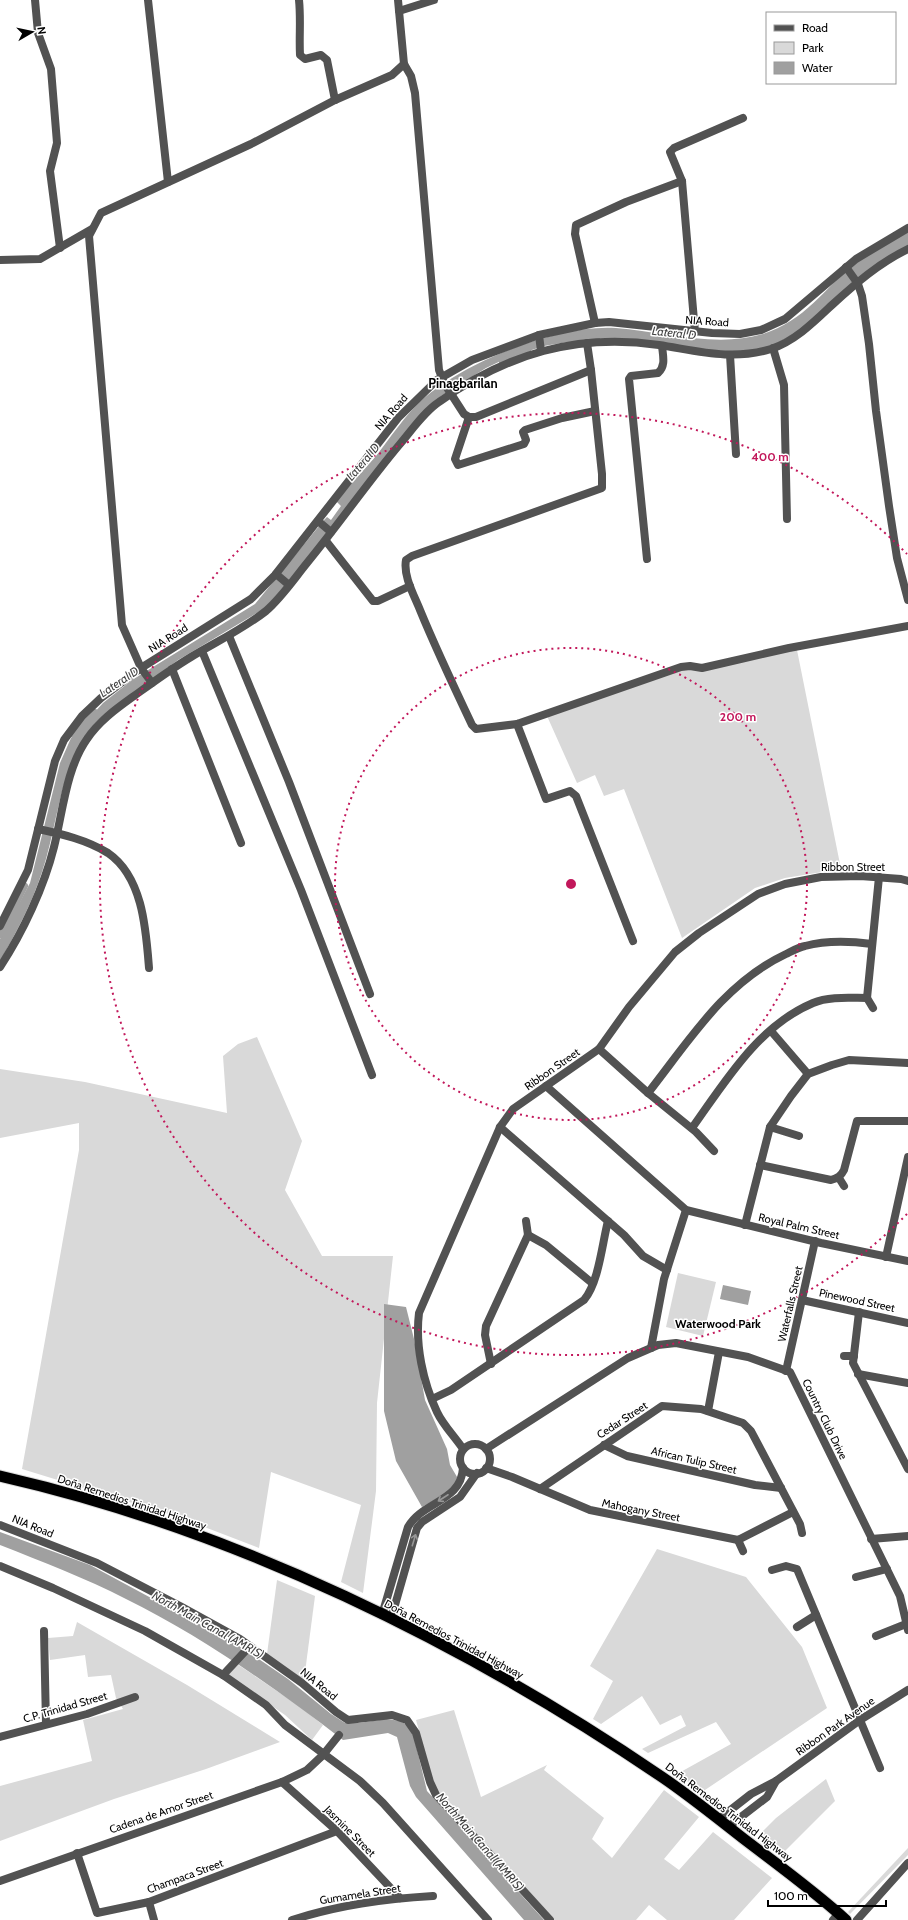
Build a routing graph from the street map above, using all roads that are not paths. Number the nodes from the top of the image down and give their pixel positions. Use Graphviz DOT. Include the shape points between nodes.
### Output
graph roads {
  1 [pos="35,0"];
  2 [pos="148,0"];
  3 [pos="299,0"];
  4 [pos="398,0"];
  5 [pos="434,0"];
  6 [pos="399,11"];
  7 [pos="404,64"];
  8 [pos="335,100"];
  9 [pos="743,118"];
  10 [pos="682,181"];
  11 [pos="168,182"];
  12 [pos="908,228"];
  13 [pos="92,229"];
  14 [pos="60,248"];
  15 [pos="908,250"];
  16 [pos="0,260"];
  17 [pos="846,268"];
  18 [pos="856,281"];
  19 [pos="595,323"];
  20 [pos="695,332"];
  21 [pos="540,343"];
  22 [pos="587,343"];
  23 [pos="662,346"];
  24 [pos="773,348"];
  25 [pos="730,355"];
  26 [pos="591,370"];
  27 [pos="443,380"];
  28 [pos="451,393"];
  29 [pos="595,411"];
  30 [pos="469,417"];
  31 [pos="736,454"];
  32 [pos="787,519"];
  33 [pos="320,522"];
  34 [pos="330,531"];
  35 [pos="326,541"];
  36 [pos="647,560"];
  37 [pos="277,576"];
  38 [pos="288,585"];
  39 [pos="410,586"];
  40 [pos="908,600"];
  41 [pos="908,626"];
  42 [pos="229,636"];
  43 [pos="202,651"];
  44 [pos="172,669"];
  45 [pos="142,670"];
  46 [pos="151,682"];
  47 [pos="517,724"];
  48 [pos="41,830"];
  49 [pos="55,833"];
  50 [pos="241,843"];
  51 [pos="879,877"];
  52 [pos="908,881"];
  53 [pos="0,926"];
  54 [pos="633,941"];
  55 [pos="872,944"];
  56 [pos="1,961"];
  57 [pos="149,968"];
  58 [pos="370,994"];
  59 [pos="867,998"];
  60 [pos="873,1008"];
  61 [pos="771,1031"];
  62 [pos="600,1048"];
  63 [pos="908,1063"];
  64 [pos="808,1074"];
  65 [pos="372,1075"];
  66 [pos="546,1086"];
  67 [pos="648,1093"];
  68 [pos="852,1113"];
  69 [pos="857,1121"];
  70 [pos="908,1121"];
  71 [pos="500,1127"];
  72 [pos="692,1128"];
  73 [pos="770,1128"];
  74 [pos="799,1136"];
  75 [pos="714,1151"];
  76 [pos="908,1157"];
  77 [pos="760,1165"];
  78 [pos="839,1178"];
  79 [pos="844,1186"];
  80 [pos="899,1197"];
  81 [pos="908,1199"];
  82 [pos="686,1210"];
  83 [pos="526,1221"];
  84 [pos="608,1221"];
  85 [pos="745,1225"];
  86 [pos="528,1235"];
  87 [pos="815,1241"];
  88 [pos="886,1257"];
  89 [pos="908,1261"];
  90 [pos="667,1270"];
  91 [pos="592,1284"];
  92 [pos="802,1300"];
  93 [pos="859,1312"];
  94 [pos="908,1323"];
  95 [pos="651,1348"];
  96 [pos="719,1352"];
  97 [pos="844,1356"];
  98 [pos="854,1356"];
  99 [pos="491,1364"];
  100 [pos="786,1371"];
  101 [pos="858,1374"];
  102 [pos="908,1383"];
  103 [pos="432,1399"];
  104 [pos="708,1411"];
  105 [pos="604,1445"];
  106 [pos="463,1449"];
  107 [pos="486,1449"];
  108 [pos="463,1468"];
  109 [pos="486,1468"];
  110 [pos="908,1469"];
  111 [pos="476,1473"];
  112 [pos="0,1476"];
  113 [pos="781,1488"];
  114 [pos="540,1489"];
  115 [pos="793,1512"];
  116 [pos="0,1525"];
  117 [pos="802,1533"];
  118 [pos="908,1536"];
  119 [pos="872,1539"];
  120 [pos="738,1540"];
  121 [pos="743,1551"];
  122 [pos="0,1566"];
  123 [pos="887,1568"];
  124 [pos="772,1570"];
  125 [pos="856,1577"];
  126 [pos="816,1615"];
  127 [pos="386,1617"];
  128 [pos="797,1627"];
  129 [pos="907,1627"];
  130 [pos="44,1631"];
  131 [pos="876,1636"];
  132 [pos="248,1648"];
  133 [pos="223,1675"];
  134 [pos="908,1690"];
  135 [pos="135,1697"];
  136 [pos="860,1720"];
  137 [pos="46,1724"];
  138 [pos="339,1735"];
  139 [pos="0,1737"];
  140 [pos="324,1755"];
  141 [pos="880,1768"];
  142 [pos="776,1781"];
  143 [pos="282,1782"];
  144 [pos="718,1819"];
  145 [pos="728,1827"];
  146 [pos="337,1831"];
  147 [pos="77,1853"];
  148 [pos="908,1863"];
  149 [pos="0,1881"];
  150 [pos="433,1896"];
  151 [pos="400,1898"];
  152 [pos="149,1902"];
  153 [pos="839,1918"];
  154 [pos="154,1920"];
  155 [pos="292,1920"];
  156 [pos="488,1920"];
  157 [pos="550,1920"];
  158 [pos="857,1920"];
  1 -- 14 [label="street" via="38,33 51,69 57,143 50,171"];
  2 -- 11 [label="street"];
  3 -- 8 [label="street" via="300,55 305,59 320,55 327,60"];
  4 -- 6 [label="street"];
  5 -- 6 [label="street"];
  6 -- 7 [label="street"];
  7 -- 8 [label="street" via="392,75"];
  7 -- 27 [label="street" via="411,76 415,93 439,370"];
  8 -- 11 [label="street" via="251,144"];
  9 -- 10 [label="street" via="670,152"];
  10 -- 19 [label="street" via="626,202 576,225 575,234"];
  10 -- 20 [label="street"];
  11 -- 13 [label="street" via="101,213"];
  12 -- 17 [label="street, NIA Road" via="856,259"];
  13 -- 14 [label="street"];
  13 -- 45 [label="street" via="89,236 122,625"];
  14 -- 16 [label="street" via="40,260"];
  15 -- 18 [label="street"];
  17 -- 18 [label="street"];
  17 -- 20 [label="street, NIA Road" via="799,309 771,326 740,334"];
  18 -- 24 [label="street" via="808,327"];
  18 -- 40 [label="street" via="862,296 897,558"];
  19 -- 20 [label="street, NIA Road" via="609,322"];
  19 -- 21 [label="street, NIA Road"];
  21 -- 22 [label="street"];
  21 -- 27 [label="street, NIA Road" via="472,360"];
  21 -- 28 [label="street"];
  22 -- 23 [label="street" via="621,341"];
  22 -- 26 [label="street"];
  23 -- 25 [label="street"];
  23 -- 36 [label="street" via="662,369 658,373 631,376 629,379"];
  24 -- 25 [label="street"];
  24 -- 32 [label="street" via="784,385"];
  25 -- 31 [label="street"];
  26 -- 29 [label="street"];
  26 -- 30 [label="street" via="514,402"];
  27 -- 28 [label="street"];
  27 -- 33 [label="street, NIA Road" via="418,397 398,418"];
  28 -- 30 [label="street" via="464,414"];
  28 -- 34 [label="street" via="418,422"];
  29 -- 30 [label="street" via="562,418 526,430 523,432 526,440 524,444 458,465 455,459"];
  29 -- 39 [label="street" via="602,488 412,556 406,560 405,566"];
  33 -- 34 [label="street"];
  33 -- 37 [label="street, NIA Road"];
  34 -- 35 [label="street"];
  35 -- 38 [label="street"];
  35 -- 39 [label="street" via="373,601"];
  37 -- 38 [label="street"];
  37 -- 45 [label="street, NIA Road" via="251,600"];
  38 -- 42 [label="street" via="266,611"];
  39 -- 47 [label="street" via="438,654 472,725 476,729"];
  41 -- 47 [label="street" via="789,648 702,668 681,667"];
  42 -- 43 [label="street"];
  42 -- 58 [label="street" via="289,782"];
  43 -- 44 [label="street"];
  43 -- 65 [label="street" via="301,890"];
  44 -- 46 [label="street"];
  44 -- 50 [label="street"];
  45 -- 46 [label="street"];
  45 -- 48 [label="street, NIA Road" via="101,698 82,716 64,740 55,761"];
  46 -- 49 [label="street" via="102,721 85,742 72,769"];
  47 -- 54 [label="street" via="546,799 570,791 576,796"];
  48 -- 49 [label="street"];
  48 -- 53 [label="street, NIA Road" via="24,881"];
  49 -- 56 [label="street" via="40,890"];
  49 -- 57 [label="street" via="108,853 127,873 140,907"];
  51 -- 52 [label="street, Ribbon Street"];
  51 -- 55 [label="street"];
  51 -- 62 [label="street, Ribbon Street" via="821,877 785,884 758,894 675,952 629,1007"];
  55 -- 59 [label="street"];
  55 -- 67 [label="street" via="846,940 804,946 768,962 736,986 699,1025"];
  59 -- 60 [label="street"];
  59 -- 61 [label="street" via="839,998 813,1003"];
  61 -- 64 [label="street"];
  61 -- 72 [label="street" via="731,1074"];
  62 -- 66 [label="street, Ribbon Street"];
  62 -- 67 [label="street"];
  63 -- 64 [label="street" via="849,1060"];
  64 -- 73 [label="street"];
  66 -- 71 [label="street, Ribbon Street" via="513,1110"];
  66 -- 82 [label="street"];
  67 -- 72 [label="street"];
  68 -- 69 [label="street"];
  69 -- 70 [label="street"];
  69 -- 78 [label="street" via="844,1170"];
  71 -- 84 [label="street"];
  71 -- 103 [label="street, Ribbon Street" via="419,1313 420,1358"];
  72 -- 75 [label="street"];
  73 -- 74 [label="street"];
  73 -- 77 [label="street"];
  76 -- 80 [label="street"];
  77 -- 78 [label="street" via="831,1180"];
  77 -- 85 [label="street"];
  78 -- 79 [label="street"];
  80 -- 81 [label="street"];
  80 -- 88 [label="street"];
  82 -- 85 [label="street, Royal Palm Street"];
  82 -- 90 [label="street"];
  83 -- 86 [label="street"];
  84 -- 90 [label="street" via="643,1256"];
  84 -- 91 [label="street"];
  85 -- 87 [label="street, Royal Palm Street"];
  86 -- 91 [label="street" via="546,1245"];
  86 -- 99 [label="street" via="486,1326 485,1335"];
  87 -- 88 [label="street, Royal Palm Street"];
  87 -- 92 [label="street, Waterfalls Street"];
  88 -- 89 [label="street, Royal Palm Street"];
  90 -- 95 [label="street"];
  91 -- 99 [label="street" via="584,1300"];
  92 -- 93 [label="street, Pinewood Street"];
  92 -- 100 [label="street, Waterfalls Street"];
  93 -- 94 [label="street, Pinewood Street"];
  93 -- 98 [label="street"];
  95 -- 96 [label="street" via="676,1343"];
  95 -- 107 [label="street" via="628,1358"];
  96 -- 100 [label="street" via="748,1357"];
  96 -- 104 [label="street"];
  97 -- 98 [label="street"];
  98 -- 101 [label="street" via="853,1363"];
  99 -- 103 [label="street"];
  100 -- 119 [label="street, Country Club Drive" via="790,1372"];
  101 -- 102 [label="street"];
  101 -- 110 [label="street"];
  103 -- 106 [label="street, Ribbon Street" via="437,1413"];
  104 -- 105 [label="street, Cedar Street" via="662,1406"];
  104 -- 113 [label="street, Cedar Street" via="743,1423 762,1450"];
  105 -- 113 [label="street, African Tulip Street" via="627,1456 755,1485"];
  105 -- 114 [label="street, Cedar Street"];
  106 -- 107 [label="street" via="476,1444"];
  106 -- 108 [label="street" via="460,1458"];
  107 -- 109 [label="street" via="489,1461"];
  108 -- 111 [label="street"];
  108 -- 127 [label="street, one-way" via="462,1479 457,1489 412,1519"];
  109 -- 111 [label="street"];
  109 -- 114 [label="street, Mahogany Street"];
  127 -- 111 [label="street, one-way" via="417,1528 460,1497"];
  112 -- 127 [label="highway, Doña Remedios Trinidad Highway" via="88,1500 198,1536 342,1595"];
  113 -- 115 [label="street, Cedar Street"];
  114 -- 120 [label="street, Mahogany Street" via="590,1510"];
  115 -- 117 [label="street, Cedar Street"];
  115 -- 120 [label="street"];
  116 -- 132 [label="street, NIA Road" via="97,1563 180,1606"];
  118 -- 119 [label="street"];
  119 -- 123 [label="street, Country Club Drive"];
  120 -- 121 [label="street"];
  122 -- 133 [label="street" via="145,1631"];
  123 -- 125 [label="street"];
  123 -- 129 [label="street, Country Club Drive" via="900,1596"];
  124 -- 126 [label="street" via="786,1566 797,1569"];
  126 -- 128 [label="street"];
  126 -- 136 [label="street"];
  127 -- 144 [label="highway, Doña Remedios Trinidad Highway" via="475,1663 577,1722 664,1778"];
  129 -- 131 [label="street"];
  130 -- 137 [label="street"];
  132 -- 133 [label="street"];
  132 -- 157 [label="street, NIA Road" via="302,1684 348,1720 392,1716 406,1720 416,1733 436,1795"];
  133 -- 140 [label="street" via="266,1705 285,1725"];
  134 -- 136 [label="street, Ribbon Park Avenue"];
  135 -- 137 [label="street, C.P. Trinidad Street" via="86,1714"];
  136 -- 141 [label="street"];
  136 -- 142 [label="street, Ribbon Park Avenue"];
  137 -- 139 [label="street, C.P. Trinidad Street"];
  138 -- 140 [label="street, Cadena de Amor Street"];
  140 -- 143 [label="street, Cadena de Amor Street" via="307,1770"];
  140 -- 156 [label="street" via="383,1803"];
  142 -- 144 [label="street, Ribbon Park Avenue" via="759,1789"];
  142 -- 145 [label="street, Ribbon Park Avenue" via="767,1797"];
  143 -- 146 [label="street, Jasmine Street"];
  143 -- 147 [label="street, Cadena de Amor Street"];
  144 -- 145 [label="highway, Doña Remedios Trinidad Highway"];
  145 -- 153 [label="highway, Doña Remedios Trinidad Highway"];
  146 -- 151 [label="street, Jasmine Street"];
  146 -- 152 [label="street, Champaca Street"];
  147 -- 149 [label="street, Cadena de Amor Street"];
  147 -- 152 [label="street, Champaca Street" via="97,1913"];
  148 -- 158 [label="street"];
  150 -- 151 [label="street, Gumamela Street"];
  151 -- 155 [label="street, Gumamela Street" via="330,1908"];
  152 -- 154 [label="street"];
}
